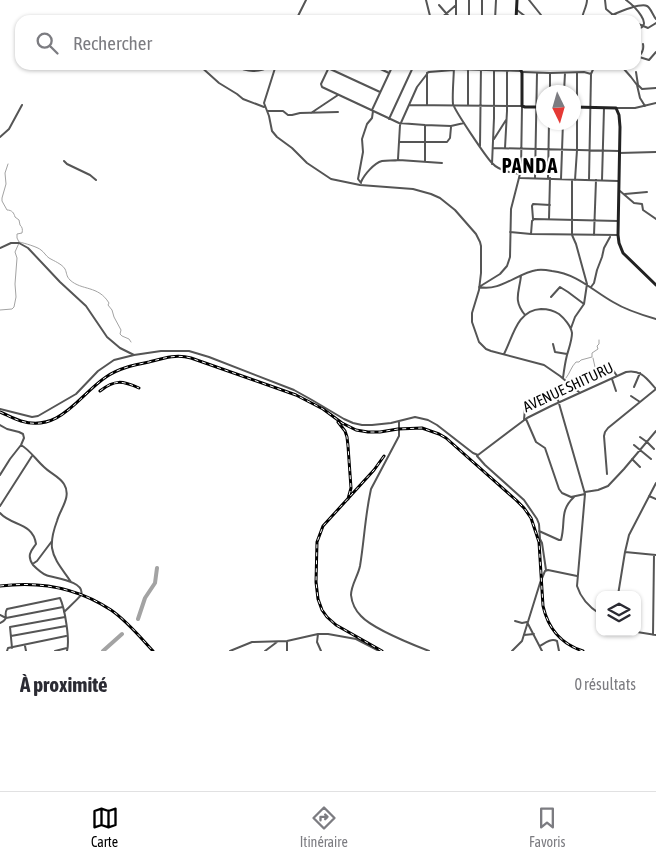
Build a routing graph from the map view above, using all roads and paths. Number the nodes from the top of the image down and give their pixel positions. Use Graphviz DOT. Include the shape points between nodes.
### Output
graph roads {
  1 [pos="306,0"];
  2 [pos="426,0"];
  3 [pos="456,0"];
  4 [pos="469,0"];
  5 [pos="482,0"];
  6 [pos="496,0"];
  7 [pos="517,0"];
  8 [pos="529,0"];
  9 [pos="587,0"];
  10 [pos="605,0"];
  11 [pos="626,0"];
  12 [pos="439,4"];
  13 [pos="456,5"];
  14 [pos="635,7"];
  15 [pos="517,10"];
  16 [pos="447,14"];
  17 [pos="299,15"];
  18 [pos="430,15"];
  19 [pos="456,15"];
  20 [pos="469,15"];
  21 [pos="482,15"];
  22 [pos="495,15"];
  23 [pos="516,15"];
  24 [pos="524,15"];
  25 [pos="541,15"];
  26 [pos="582,15"];
  27 [pos="612,15"];
  28 [pos="656,19"];
  29 [pos="656,23"];
  30 [pos="641,25"];
  31 [pos="644,26"];
  32 [pos="641,28"];
  33 [pos="643,44"];
  34 [pos="656,52"];
  35 [pos="641,53"];
  36 [pos="641,57"];
  37 [pos="205,70"];
  38 [pos="247,70"];
  39 [pos="260,70"];
  40 [pos="274,70"];
  41 [pos="327,70"];
  42 [pos="332,70"];
  43 [pos="384,70"];
  44 [pos="412,70"];
  45 [pos="446,70"];
  46 [pos="454,70"];
  47 [pos="467,70"];
  48 [pos="481,70"];
  49 [pos="494,70"];
  50 [pos="593,70"];
  51 [pos="625,70"];
  52 [pos="507,71"];
  53 [pos="389,72"];
  54 [pos="522,72"];
  55 [pos="636,72"];
  56 [pos="537,73"];
  57 [pos="550,73"];
  58 [pos="565,73"];
  59 [pos="578,73"];
  60 [pos="426,74"];
  61 [pos="591,74"];
  62 [pos="537,85"];
  63 [pos="550,85"];
  64 [pos="564,85"];
  65 [pos="577,85"];
  66 [pos="656,88"];
  67 [pos="380,92"];
  68 [pos="338,95"];
  69 [pos="656,103"];
  70 [pos="22,105"];
  71 [pos="409,105"];
  72 [pos="454,105"];
  73 [pos="468,105"];
  74 [pos="481,105"];
  75 [pos="426,106"];
  76 [pos="494,106"];
  77 [pos="507,106"];
  78 [pos="522,106"];
  79 [pos="645,106"];
  80 [pos="264,107"];
  81 [pos="536,107"];
  82 [pos="581,107"];
  83 [pos="590,108"];
  84 [pos="604,108"];
  85 [pos="616,108"];
  86 [pos="372,110"];
  87 [pos="266,111"];
  88 [pos="338,112"];
  89 [pos="310,114"];
  90 [pos="507,118"];
  91 [pos="389,119"];
  92 [pos="401,123"];
  93 [pos="464,123"];
  94 [pos="426,125"];
  95 [pos="451,126"];
  96 [pos="536,130"];
  97 [pos="549,130"];
  98 [pos="563,130"];
  99 [pos="576,130"];
  100 [pos="0,137"];
  101 [pos="493,141"];
  102 [pos="399,142"];
  103 [pos="425,143"];
  104 [pos="480,146"];
  105 [pos="493,148"];
  106 [pos="505,148"];
  107 [pos="521,149"];
  108 [pos="536,149"];
  109 [pos="548,150"];
  110 [pos="562,150"];
  111 [pos="577,150"];
  112 [pos="590,150"];
  113 [pos="603,150"];
  114 [pos="619,152"];
  115 [pos="656,152"];
  116 [pos="399,160"];
  117 [pos="64,161"];
  118 [pos="425,162"];
  119 [pos="442,163"];
  120 [pos="492,164"];
  121 [pos="521,174"];
  122 [pos="519,178"];
  123 [pos="535,178"];
  124 [pos="549,178"];
  125 [pos="561,179"];
  126 [pos="96,180"];
  127 [pos="574,180"];
  128 [pos="589,180"];
  129 [pos="596,180"];
  130 [pos="602,180"];
  131 [pos="618,181"];
  132 [pos="360,184"];
  133 [pos="618,190"];
  134 [pos="647,192"];
  135 [pos="625,194"];
  136 [pos="550,205"];
  137 [pos="533,219"];
  138 [pos="550,219"];
  139 [pos="656,219"];
  140 [pos="572,220"];
  141 [pos="595,220"];
  142 [pos="618,221"];
  143 [pos="510,232"];
  144 [pos="531,234"];
  145 [pos="572,235"];
  146 [pos="594,235"];
  147 [pos="611,235"];
  148 [pos="618,235"];
  149 [pos="0,248"];
  150 [pos="521,276"];
  151 [pos="587,284"];
  152 [pos="656,285"];
  153 [pos="479,287"];
  154 [pos="591,288"];
  155 [pos="551,297"];
  156 [pos="584,304"];
  157 [pos="525,315"];
  158 [pos="656,319"];
  159 [pos="570,328"];
  160 [pos="553,344"];
  161 [pos="504,354"];
  162 [pos="568,354"];
  163 [pos="134,355"];
  164 [pos="609,364"];
  165 [pos="640,373"];
  166 [pos="617,376"];
  167 [pos="563,378"];
  168 [pos="612,378"];
  169 [pos="634,387"];
  170 [pos="656,389"];
  171 [pos="616,391"];
  172 [pos="580,393"];
  173 [pos="631,396"];
  174 [pos="559,402"];
  175 [pos="640,402"];
  176 [pos="0,409"];
  177 [pos="525,419"];
  178 [pos="399,421"];
  179 [pos="0,425"];
  180 [pos="656,431"];
  181 [pos="653,434"];
  182 [pos="656,437"];
  183 [pos="640,438"];
  184 [pos="647,442"];
  185 [pos="21,445"];
  186 [pos="634,445"];
  187 [pos="654,448"];
  188 [pos="640,450"];
  189 [pos="476,455"];
  190 [pos="32,456"];
  191 [pos="632,459"];
  192 [pos="651,459"];
  193 [pos="640,466"];
  194 [pos="607,474"];
  195 [pos="0,475"];
  196 [pos="656,483"];
  197 [pos="585,493"];
  198 [pos="649,496"];
  199 [pos="574,497"];
  200 [pos="656,499"];
  201 [pos="0,506"];
  202 [pos="0,513"];
  203 [pos="539,531"];
  204 [pos="52,540"];
  205 [pos="624,552"];
  206 [pos="655,555"];
  207 [pos="33,564"];
  208 [pos="546,570"];
  209 [pos="577,576"];
  210 [pos="71,582"];
  211 [pos="619,591"];
  212 [pos="64,607"];
  213 [pos="596,611"];
  214 [pos="64,612"];
  215 [pos="0,615"];
  216 [pos="65,617"];
  217 [pos="6,618"];
  218 [pos="515,621"];
  219 [pos="0,622"];
  220 [pos="527,622"];
  221 [pos="66,626"];
  222 [pos="641,633"];
  223 [pos="318,634"];
  224 [pos="534,634"];
  225 [pos="524,635"];
  226 [pos="652,635"];
  227 [pos="11,636"];
  228 [pos="67,636"];
  229 [pos="656,636"];
  230 [pos="288,641"];
  231 [pos="277,642"];
  232 [pos="25,646"];
  233 [pos="540,646"];
  234 [pos="12,648"];
  235 [pos="68,650"];
  236 [pos="8,651"];
  237 [pos="26,651"];
  238 [pos="55,651"];
  239 [pos="230,651"];
  240 [pos="265,651"];
  241 [pos="287,651"];
  242 [pos="321,651"];
  243 [pos="379,651"];
  244 [pos="429,651"];
  245 [pos="512,651"];
  246 [pos="542,651"];
  247 [pos="559,651"];
  1 -- 17 [label="street"];
  2 -- 18 [label="street"];
  3 -- 13 [label="street"];
  4 -- 20 [label="street"];
  5 -- 21 [label="street"];
  6 -- 22 [label="street"];
  7 -- 15 [label="street"];
  8 -- 25 [label="street"];
  9 -- 26 [label="street"];
  10 -- 27 [label="street" via="606,9"];
  11 -- 14 [label="street"];
  12 -- 16 [label="street"];
  13 -- 16 [label="street"];
  13 -- 19 [label="street"];
  14 -- 27 [label="street"];
  14 -- 28 [label="street" via="647,6"];
  14 -- 31 [label="street" via="646,17"];
  15 -- 23 [label="street"];
  15 -- 24 [label="street"];
  29 -- 31 [label="street" via="648,28"];
  30 -- 31 [label="street"];
  31 -- 32 [label="street"];
  33 -- 35 [label="street"];
  34 -- 36 [label="street" via="650,60"];
  37 -- 80 [label="street" via="242,99"];
  38 -- 39 [label="street"];
  40 -- 87 [label="street" via="264,101"];
  41 -- 68 [label="street" via="321,85"];
  42 -- 67 [label="street"];
  43 -- 53 [label="street"];
  44 -- 91 [label="street"];
  45 -- 60 [label="street"];
  46 -- 72 [label="street"];
  47 -- 48 [label="street"];
  47 -- 73 [label="street"];
  48 -- 49 [label="street"];
  48 -- 74 [label="street"];
  49 -- 52 [label="street"];
  49 -- 76 [label="street"];
  50 -- 61 [label="street"];
  51 -- 79 [label="street" via="637,85"];
  52 -- 54 [label="street"];
  52 -- 77 [label="street"];
  53 -- 67 [label="street"];
  54 -- 56 [label="street"];
  54 -- 78 [label="street"];
  55 -- 66 [label="street" via="642,89"];
  56 -- 57 [label="street"];
  56 -- 62 [label="street"];
  57 -- 58 [label="street"];
  57 -- 63 [label="street"];
  58 -- 59 [label="street"];
  58 -- 64 [label="street"];
  59 -- 61 [label="street"];
  59 -- 65 [label="street"];
  60 -- 71 [label="street"];
  60 -- 75 [label="street"];
  61 -- 83 [label="street"];
  67 -- 86 [label="street"];
  68 -- 86 [label="street"];
  68 -- 89 [label="street"];
  69 -- 79 [label="street"];
  70 -- 100 [label="street" via="9,129"];
  71 -- 75 [label="street"];
  71 -- 92 [label="street"];
  72 -- 73 [label="street"];
  72 -- 75 [label="street"];
  72 -- 93 [label="street"];
  73 -- 74 [label="street"];
  74 -- 76 [label="street"];
  74 -- 104 [label="street"];
  76 -- 77 [label="street"];
  76 -- 101 [label="street"];
  77 -- 78 [label="street"];
  77 -- 90 [label="street"];
  78 -- 81 [label="street"];
  78 -- 107 [label="street"];
  79 -- 85 [label="street"];
  82 -- 83 [label="street"];
  83 -- 84 [label="street"];
  83 -- 112 [label="street"];
  84 -- 85 [label="street"];
  84 -- 113 [label="street"];
  85 -- 114 [label="street" via="620,119"];
  86 -- 91 [label="street"];
  86 -- 132 [label="street" via="372,118 362,139"];
  87 -- 89 [label="street"];
  87 -- 132 [label="street" via="274,134 307,162 331,179"];
  88 -- 89 [label="street"];
  90 -- 101 [label="street"];
  90 -- 106 [label="street"];
  91 -- 92 [label="street"];
  92 -- 94 [label="street"];
  92 -- 102 [label="street"];
  93 -- 95 [label="street"];
  93 -- 104 [label="street"];
  94 -- 95 [label="street"];
  94 -- 103 [label="street"];
  95 -- 103 [label="street" via="447,142"];
  96 -- 108 [label="street"];
  97 -- 109 [label="street"];
  98 -- 110 [label="street"];
  99 -- 111 [label="street"];
  101 -- 105 [label="street"];
  102 -- 103 [label="street"];
  102 -- 116 [label="street"];
  103 -- 118 [label="street"];
  104 -- 120 [label="street"];
  105 -- 106 [label="street"];
  105 -- 120 [label="street"];
  106 -- 107 [label="street"];
  107 -- 108 [label="street"];
  107 -- 121 [label="street"];
  108 -- 109 [label="street"];
  108 -- 123 [label="street"];
  109 -- 110 [label="street"];
  109 -- 124 [label="street"];
  110 -- 111 [label="street"];
  110 -- 125 [label="street"];
  111 -- 112 [label="street"];
  111 -- 127 [label="street"];
  112 -- 113 [label="street"];
  112 -- 128 [label="street"];
  113 -- 114 [label="street"];
  113 -- 130 [label="street"];
  114 -- 115 [label="street"];
  114 -- 131 [label="street"];
  116 -- 118 [label="street"];
  116 -- 132 [label="street" via="378,163 366,173"];
  117 -- 126 [label="street"];
  118 -- 119 [label="street"];
  120 -- 121 [label="street" via="513,174"];
  121 -- 122 [label="street"];
  122 -- 123 [label="street"];
  122 -- 143 [label="street" via="511,209"];
  123 -- 124 [label="street"];
  124 -- 125 [label="street"];
  124 -- 136 [label="street"];
  125 -- 127 [label="street"];
  127 -- 128 [label="street"];
  127 -- 140 [label="street"];
  128 -- 129 [label="street"];
  129 -- 130 [label="street"];
  129 -- 141 [label="street"];
  130 -- 131 [label="street"];
  131 -- 133 [label="street"];
  132 -- 153 [label="street" via="413,189 440,198 455,210 480,242"];
  133 -- 135 [label="street"];
  133 -- 142 [label="street"];
  134 -- 135 [label="street"];
  135 -- 139 [label="street" via="643,205 643,210"];
  136 -- 137 [label="street" via="533,204"];
  136 -- 138 [label="street"];
  137 -- 138 [label="street"];
  137 -- 144 [label="street"];
  138 -- 140 [label="street"];
  140 -- 141 [label="street"];
  140 -- 145 [label="street"];
  141 -- 142 [label="street"];
  141 -- 146 [label="street"];
  142 -- 148 [label="street"];
  143 -- 144 [label="street"];
  143 -- 153 [label="street" via="507,266 498,276"];
  144 -- 145 [label="street"];
  145 -- 146 [label="street"];
  145 -- 151 [label="street"];
  146 -- 147 [label="street"];
  147 -- 148 [label="street"];
  147 -- 154 [label="street"];
  148 -- 152 [label="street" via="623,253"];
  149 -- 163 [label="street" via="19,243 28,248 86,306 107,337"];
  150 -- 151 [label="street" via="538,270 551,270"];
  150 -- 153 [label="street" via="497,286"];
  150 -- 157 [label="street" via="517,300"];
  151 -- 154 [label="street"];
  151 -- 156 [label="street"];
  153 -- 161 [label="street" via="472,324 480,344"];
  154 -- 158 [label="street" via="619,306"];
  155 -- 156 [label="street" via="560,287"];
  156 -- 159 [label="street"];
  157 -- 159 [label="street" via="538,309 556,312"];
  157 -- 161 [label="street"];
  159 -- 162 [label="street"];
  160 -- 162 [label="street" via="555,352"];
  161 -- 167 [label="street" via="544,364"];
  162 -- 167 [label="street"];
  163 -- 176 [label="street" via="114,360 76,394 38,416"];
  163 -- 178 [label="street" via="161,350 189,351 294,390 352,423 372,425"];
  164 -- 166 [label="street"];
  165 -- 166 [label="street, AVENUE SHITURU" via="629,371"];
  165 -- 169 [label="street"];
  165 -- 170 [label="street"];
  166 -- 168 [label="street, AVENUE SHITURU"];
  167 -- 172 [label="street"];
  168 -- 171 [label="street"];
  168 -- 172 [label="street, AVENUE SHITURU"];
  170 -- 175 [label="street"];
  172 -- 174 [label="street, AVENUE SHITURU"];
  173 -- 175 [label="street"];
  174 -- 177 [label="street, AVENUE SHITURU"];
  174 -- 177 [label="street" via="552,395 533,402 525,408"];
  174 -- 197 [label="street"];
  175 -- 194 [label="street" via="605,432"];
  177 -- 189 [label="street, AVENUE SHITURU"];
  177 -- 199 [label="street" via="536,442 545,448 559,489"];
  178 -- 189 [label="street" via="415,417 428,420"];
  178 -- 244 [label="street" via="398,439 371,489 352,602 362,618"];
  179 -- 185 [label="street" via="23,434"];
  180 -- 181 [label="street"];
  181 -- 182 [label="street"];
  181 -- 184 [label="street"];
  183 -- 184 [label="street"];
  184 -- 187 [label="street"];
  184 -- 188 [label="street"];
  185 -- 190 [label="street"];
  185 -- 195 [label="street"];
  186 -- 188 [label="street"];
  188 -- 191 [label="street"];
  188 -- 192 [label="street"];
  189 -- 203 [label="street" via="524,500 537,519"];
  190 -- 201 [label="street"];
  190 -- 204 [label="street" via="62,481 66,490 67,500"];
  191 -- 193 [label="street"];
  191 -- 197 [label="street" via="606,487"];
  196 -- 198 [label="street"];
  197 -- 199 [label="street"];
  197 -- 209 [label="street"];
  198 -- 200 [label="street"];
  198 -- 205 [label="street"];
  199 -- 203 [label="street" via="566,507 561,540"];
  202 -- 207 [label="street" via="30,530 36,544 30,554"];
  203 -- 208 [label="street"];
  204 -- 207 [label="street"];
  204 -- 210 [label="street" via="54,556"];
  205 -- 206 [label="street"];
  205 -- 211 [label="street"];
  206 -- 226 [label="street"];
  207 -- 210 [label="street" via="47,576"];
  208 -- 209 [label="street"];
  208 -- 220 [label="street"];
  209 -- 213 [label="street" via="581,597"];
  210 -- 214 [label="street" via="81,590 80,595"];
  212 -- 214 [label="street"];
  212 -- 217 [label="street"];
  212 -- 217 [label="street" via="59,598 7,609"];
  214 -- 216 [label="street"];
  215 -- 217 [label="street"];
  216 -- 221 [label="street"];
  216 -- 227 [label="street" via="12,626"];
  217 -- 219 [label="street"];
  218 -- 220 [label="street"];
  220 -- 224 [label="street"];
  220 -- 225 [label="street"];
  221 -- 227 [label="street"];
  221 -- 228 [label="street"];
  222 -- 226 [label="street"];
  223 -- 230 [label="street"];
  223 -- 242 [label="street"];
  223 -- 243 [label="street" via="356,639"];
  224 -- 225 [label="street"];
  224 -- 233 [label="street"];
  225 -- 245 [label="street"];
  226 -- 229 [label="street"];
  227 -- 234 [label="street"];
  228 -- 232 [label="street"];
  228 -- 235 [label="street"];
  230 -- 231 [label="street"];
  230 -- 241 [label="street"];
  231 -- 239 [label="street" via="252,642"];
  231 -- 240 [label="street"];
  232 -- 234 [label="street"];
  232 -- 237 [label="street"];
  233 -- 246 [label="street"];
  233 -- 247 [label="street" via="555,640"];
  234 -- 236 [label="street"];
  235 -- 238 [label="street"];
}
